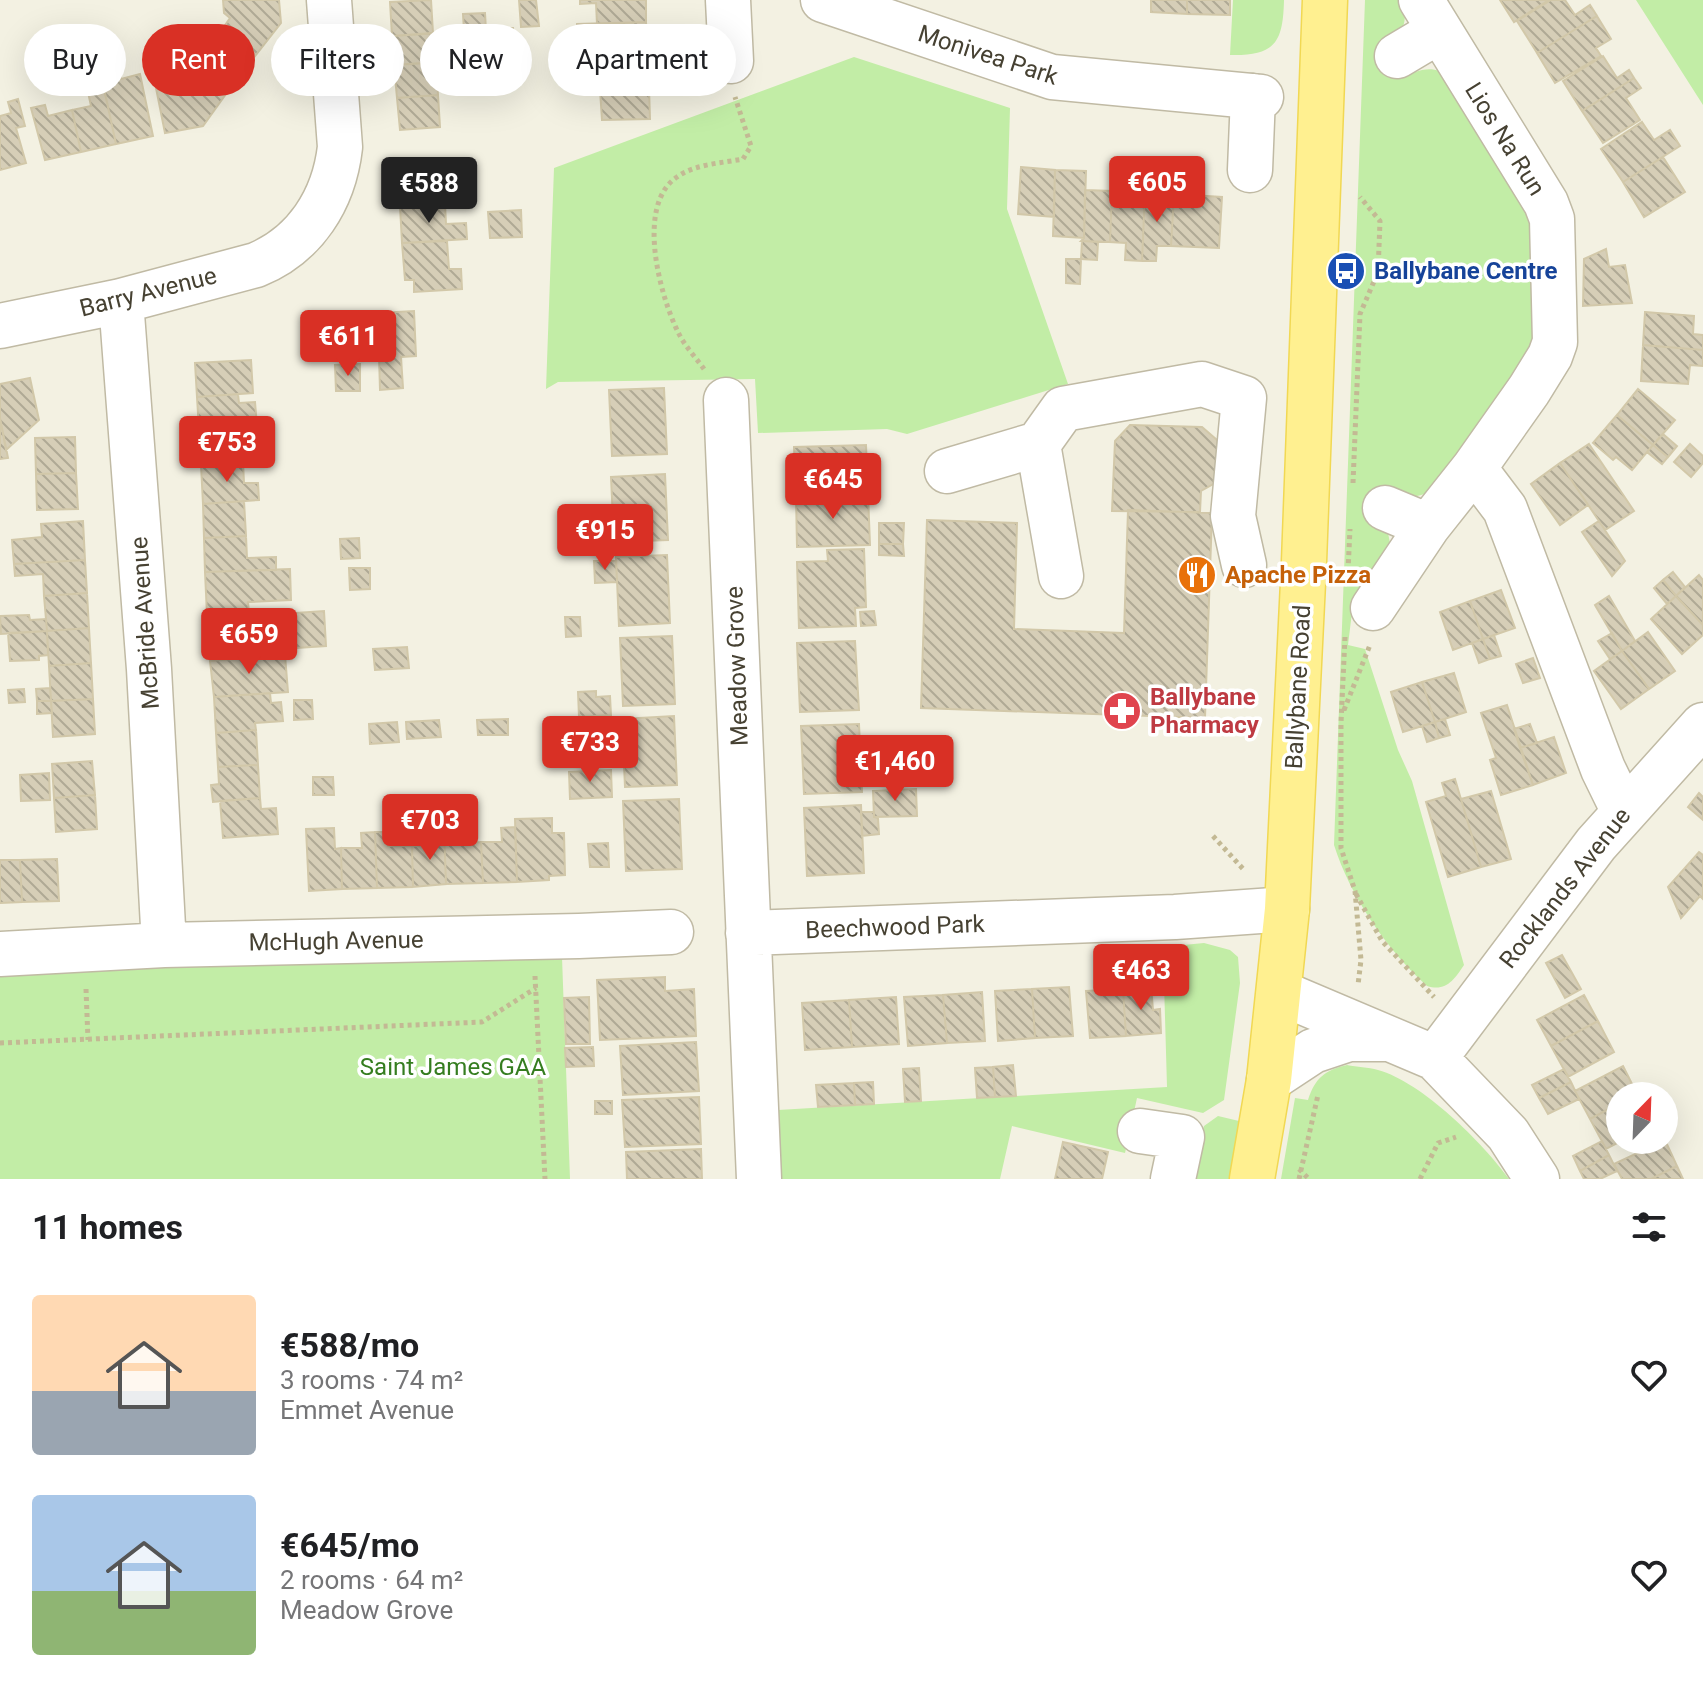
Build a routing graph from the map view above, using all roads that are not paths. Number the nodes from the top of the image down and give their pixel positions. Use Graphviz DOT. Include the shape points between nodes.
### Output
graph roads {
  1 [pos="329,0"];
  2 [pos="728,0"];
  3 [pos="823,0"];
  4 [pos="1325,0"];
  5 [pos="1430,15"];
  6 [pos="729,24"];
  7 [pos="1397,56"];
  8 [pos="1250,170"];
  9 [pos="121,301"];
  10 [pos="0,326"];
  11 [pos="726,400"];
  12 [pos="1038,444"];
  13 [pos="1474,468"];
  14 [pos="947,471"];
  15 [pos="1385,508"];
  16 [pos="1428,526"];
  17 [pos="1304,562"];
  18 [pos="1061,576"];
  19 [pos="1373,608"];
  20 [pos="1703,725"];
  21 [pos="1624,812"];
  22 [pos="1287,909"];
  23 [pos="671,932"];
  24 [pos="748,933"];
  25 [pos="164,945"];
  26 [pos="0,954"];
  27 [pos="1279,992"];
  28 [pos="1391,1039"];
  29 [pos="1435,1058"];
  30 [pos="1269,1080"];
  31 [pos="759,1179"];
  32 [pos="1252,1179"];
  33 [pos="1537,1179"];
  1 -- 9 [label="street, Barry Avenue" via="340,147 338,170 314,222 275,258"];
  2 -- 6 [label="street"];
  3 -- 8 [label="street, Monivea Park" via="1056,78 1257,97"];
  4 -- 17 [label="main road, Ballybane Road"];
  5 -- 7 [label="street, Lios Na Run"];
  5 -- 13 [label="street, Lios Na Run" via="1538,187 1552,219 1554,349"];
  9 -- 10 [label="street, Barry Avenue"];
  9 -- 25 [label="street, McBride Avenue" via="149,657"];
  11 -- 24 [label="street, Meadow Grove"];
  12 -- 14 [label="street"];
  12 -- 17 [label="street" via="1063,409 1202,384 1244,398 1233,516 1237,579"];
  12 -- 18 [label="street"];
  13 -- 16 [label="street, Lios Na Run"];
  13 -- 21 [label="street" via="1505,509"];
  15 -- 16 [label="street"];
  16 -- 19 [label="street, Lios Na Run"];
  17 -- 22 [label="main road, Ballybane Road"];
  20 -- 21 [label="street, Rocklands Avenue"];
  21 -- 29 [label="street, Rocklands Avenue"];
  22 -- 24 [label="street, Beechwood Park"];
  22 -- 27 [label="main road, Ballybane Road"];
  23 -- 25 [label="street, McHugh Avenue"];
  24 -- 31 [label="street"];
  25 -- 26 [label="street, McHugh Avenue"];
  27 -- 28 [label="street"];
  27 -- 30 [label="main road, Ballybane Road"];
  28 -- 29 [label="street"];
  28 -- 30 [label="street" via="1349,1039 1313,1051"];
  29 -- 33 [label="street" via="1508,1134"];
  30 -- 32 [label="main road, Ballybane Road"];
}
